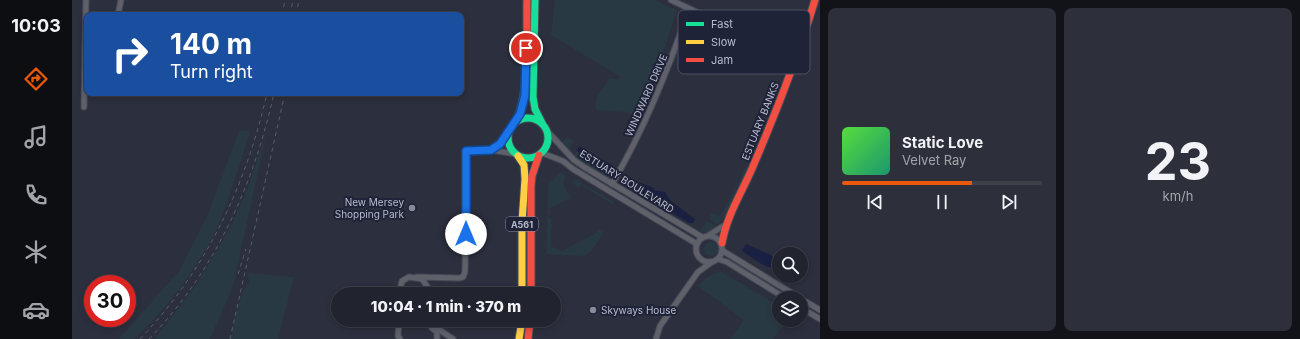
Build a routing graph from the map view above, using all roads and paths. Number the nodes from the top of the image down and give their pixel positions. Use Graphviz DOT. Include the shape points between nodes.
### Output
graph roads {
  1 [pos="86,0"];
  2 [pos="121,0"];
  3 [pos="527,0"];
  4 [pos="535,0"];
  5 [pos="671,0"];
  6 [pos="815,0"];
  7 [pos="689,9"];
  8 [pos="86,12"];
  9 [pos="119,12"];
  10 [pos="810,15"];
  11 [pos="678,41"];
  12 [pos="790,74"];
  13 [pos="84,96"];
  14 [pos="84,107"];
  15 [pos="542,123"];
  16 [pos="513,126"];
  17 [pos="548,132"];
  18 [pos="491,150"];
  19 [pos="541,154"];
  20 [pos="517,155"];
  21 [pos="612,184"];
  22 [pos="725,224"];
  23 [pos="709,235"];
  24 [pos="702,237"];
  25 [pos="722,243"];
  26 [pos="697,244"];
  27 [pos="723,251"];
  28 [pos="700,258"];
  29 [pos="718,259"];
  30 [pos="712,262"];
  31 [pos="698,272"];
  32 [pos="417,277"];
  33 [pos="431,278"];
  34 [pos="427,286"];
  35 [pos="401,287"];
  36 [pos="522,287"];
  37 [pos="531,287"];
  38 [pos="774,291"];
  39 [pos="789,291"];
  40 [pos="808,303"];
  41 [pos="820,310"];
  42 [pos="808,312"];
  43 [pos="820,319"];
  44 [pos="399,327"];
  45 [pos="432,327"];
  46 [pos="435,327"];
  47 [pos="521,327"];
  48 [pos="529,327"];
  49 [pos="400,339"];
  50 [pos="437,339"];
  51 [pos="453,339"];
  52 [pos="519,339"];
  53 [pos="528,339"];
  54 [pos="656,339"];
  1 -- 8 [label="street"];
  2 -- 9 [label="street"];
  3 -- 16 [label="main road, A561" via="525,95 520,114"];
  4 -- 15 [label="main road" via="533,97 535,109"];
  5 -- 7 [label="street"];
  6 -- 10 [label="main road, ESTUARY BANKS"];
  11 -- 21 [label="street, WINDWARD DRIVE" via="647,119"];
  12 -- 22 [label="main road, ESTUARY BANKS" via="753,167"];
  13 -- 14 [label="street"];
  15 -- 16 [label="main road" via="532,118 520,120"];
  15 -- 17 [label="main road"];
  16 -- 18 [label="street" via="503,141"];
  16 -- 20 [label="main road, A561" via="509,142"];
  17 -- 19 [label="main road, A561" via="548,143"];
  17 -- 21 [label="street, ESTUARY BOULEVARD" via="574,160"];
  18 -- 20 [label="street"];
  18 -- 33 [label="street" via="466,151 465,272 459,278"];
  19 -- 20 [label="main road" via="529,158"];
  19 -- 26 [label="street, ESTUARY BOULEVARD" via="563,161"];
  19 -- 37 [label="main road, A561" via="531,186"];
  20 -- 36 [label="main road, A561" via="524,165 525,179"];
  21 -- 24 [label="street, ESTUARY BOULEVARD"];
  22 -- 23 [label="street, ESTUARY BANKS"];
  22 -- 25 [label="main road, ESTUARY BANKS"];
  23 -- 24 [label="street"];
  23 -- 25 [label="street"];
  24 -- 26 [label="street"];
  25 -- 27 [label="street"];
  26 -- 28 [label="street" via="696,253"];
  27 -- 29 [label="street"];
  27 -- 39 [label="street"];
  28 -- 30 [label="street" via="705,262"];
  28 -- 31 [label="street"];
  29 -- 30 [label="street"];
  29 -- 38 [label="street"];
  30 -- 31 [label="street"];
  31 -- 54 [label="street" via="660,326"];
  32 -- 33 [label="street"];
  32 -- 34 [label="street"];
  32 -- 35 [label="street" via="409,277 402,281"];
  33 -- 34 [label="street"];
  40 -- 41 [label="street"];
  42 -- 43 [label="street"];
  44 -- 49 [label="street"];
  45 -- 50 [label="street" via="437,332"];
  46 -- 51 [label="street"];
  47 -- 52 [label="main road"];
  48 -- 53 [label="main road"];
}
